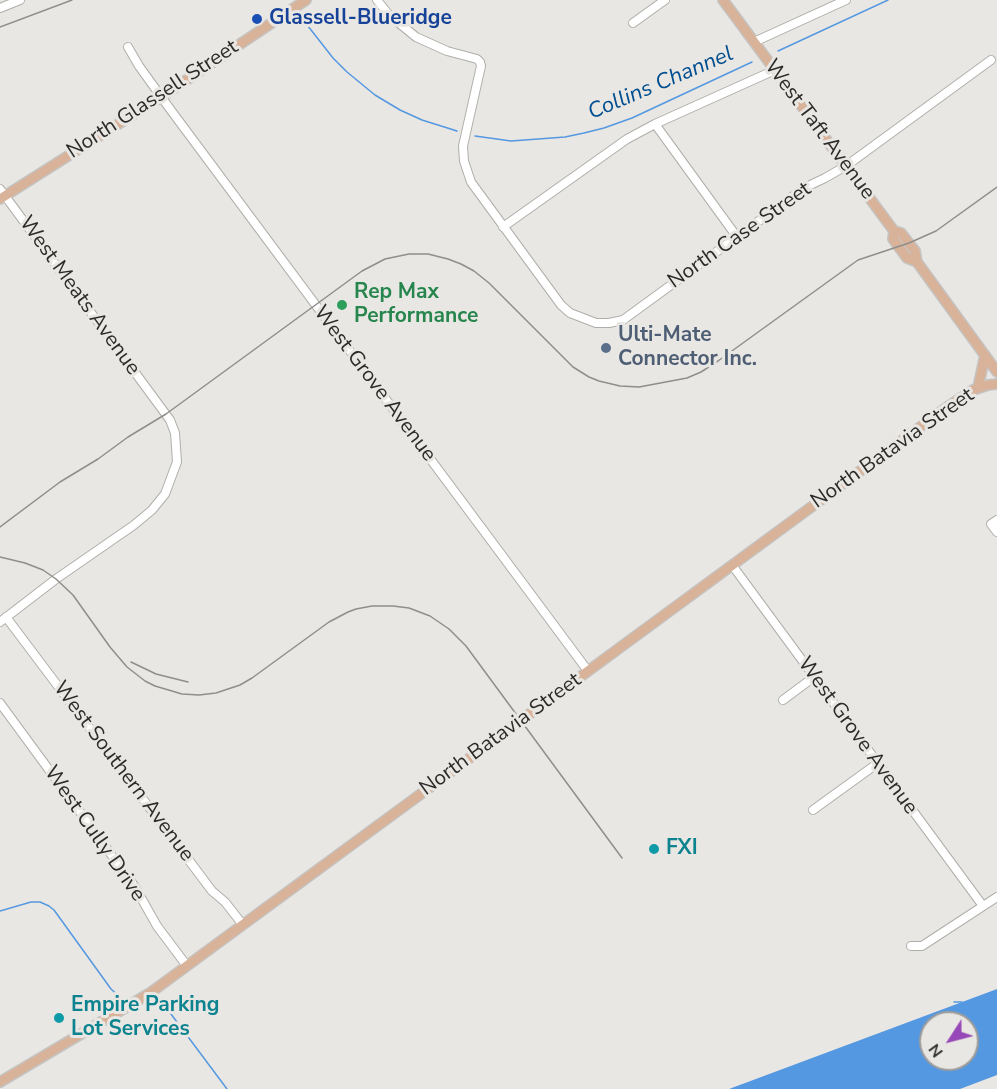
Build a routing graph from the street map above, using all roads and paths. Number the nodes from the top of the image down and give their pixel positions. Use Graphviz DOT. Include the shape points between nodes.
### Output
graph roads {
  1 [pos="20,0"];
  2 [pos="306,0"];
  3 [pos="377,0"];
  4 [pos="665,0"];
  5 [pos="723,0"];
  6 [pos="846,0"];
  7 [pos="0,8"];
  8 [pos="633,23"];
  9 [pos="754,42"];
  10 [pos="128,47"];
  11 [pos="992,60"];
  12 [pos="775,70"];
  13 [pos="161,97"];
  14 [pos="655,124"];
  15 [pos="846,166"];
  16 [pos="2,194"];
  17 [pos="504,227"];
  18 [pos="737,237"];
  19 [pos="985,355"];
  20 [pos="997,372"];
  21 [pos="997,384"];
  22 [pos="978,388"];
  23 [pos="994,522"];
  24 [pos="997,532"];
  25 [pos="732,565"];
  26 [pos="3,619"];
  27 [pos="588,671"];
  28 [pos="814,677"];
  29 [pos="783,700"];
  30 [pos="0,703"];
  31 [pos="878,763"];
  32 [pos="813,810"];
  33 [pos="997,897"];
  34 [pos="983,906"];
  35 [pos="243,925"];
  36 [pos="911,946"];
  37 [pos="187,966"];
  38 [pos="0,1082"];
  1 -- 7 [label="street"];
  2 -- 13 [label="main road, North Glassell Street"];
  3 -- 17 [label="street" via="388,15 416,37 480,62 463,146 464,161 471,182"];
  4 -- 8 [label="street"];
  5 -- 9 [label="main road, West Taft Avenue"];
  6 -- 9 [label="street"];
  9 -- 12 [label="main road, West Taft Avenue"];
  10 -- 13 [label="street, West Grove Avenue"];
  11 -- 15 [label="street, North Case Street"];
  12 -- 14 [label="street"];
  12 -- 15 [label="main road, West Taft Avenue"];
  13 -- 16 [label="main road, North Glassell Street"];
  13 -- 27 [label="street, West Grove Avenue"];
  14 -- 17 [label="street" via="627,139"];
  14 -- 18 [label="street"];
  15 -- 18 [label="street, North Case Street" via="804,188"];
  15 -- 19 [label="main road, West Taft Avenue" via="894,231 893,239 907,258 917,262"];
  16 -- 26 [label="street, West Meats Avenue" via="170,420 177,462 165,494 152,510"];
  17 -- 18 [label="street, North Case Street" via="561,304 570,313 596,323 622,320"];
  19 -- 20 [label="main road, West Taft Avenue"];
  19 -- 22 [label="main road"];
  21 -- 22 [label="main road, North Batavia Street"];
  22 -- 25 [label="main road, North Batavia Street"];
  23 -- 24 [label="street"];
  25 -- 27 [label="main road, North Batavia Street"];
  25 -- 28 [label="street, West Grove Avenue"];
  26 -- 35 [label="street, West Southern Avenue" via="212,891"];
  27 -- 35 [label="main road, North Batavia Street"];
  28 -- 29 [label="street"];
  28 -- 31 [label="street, West Grove Avenue"];
  30 -- 37 [label="street, West Cully Drive" via="135,887 157,926"];
  31 -- 32 [label="street"];
  31 -- 34 [label="street, West Grove Avenue"];
  33 -- 34 [label="street"];
  34 -- 36 [label="street" via="922,946"];
  35 -- 37 [label="main road, North Batavia Street"];
  37 -- 38 [label="main road, North Batavia Street" via="145,996"];
}
